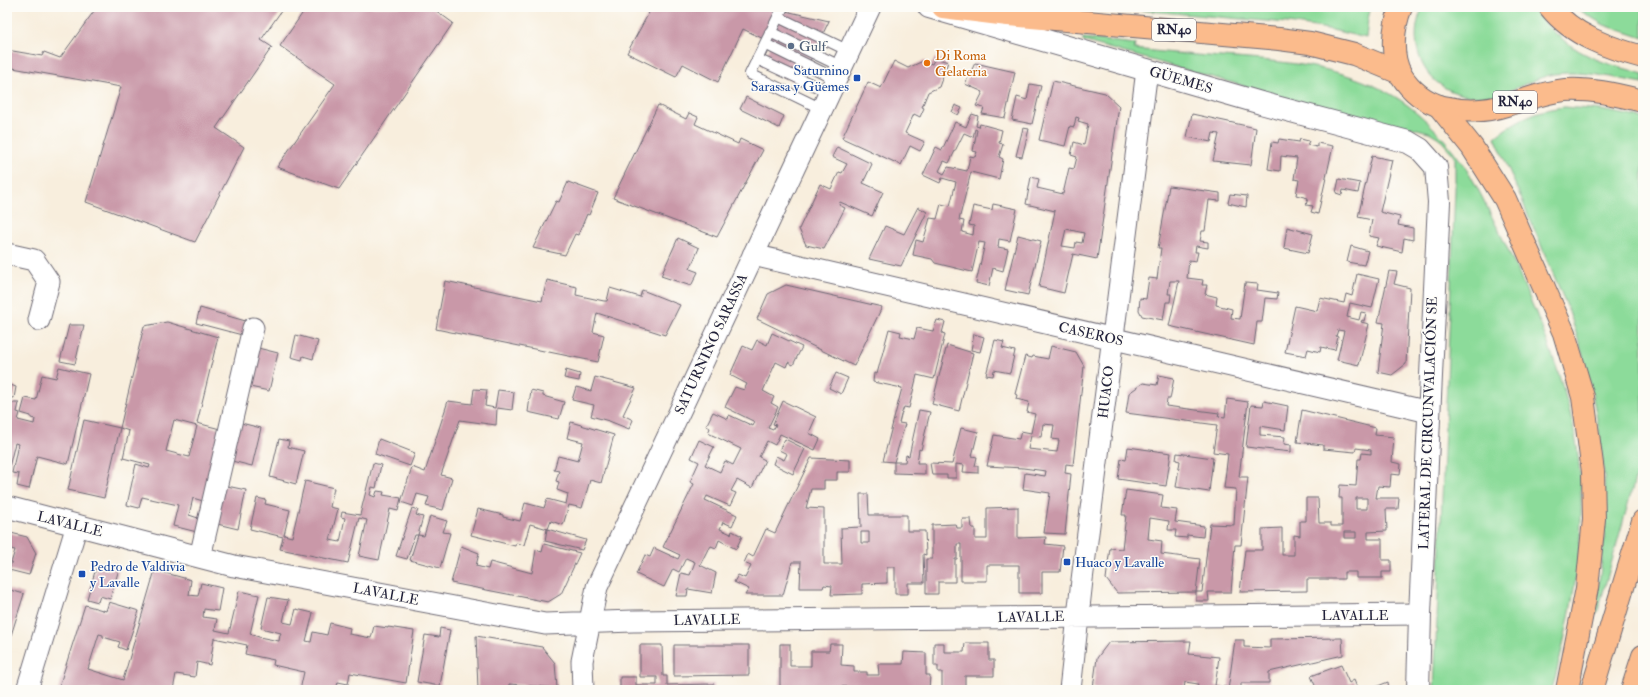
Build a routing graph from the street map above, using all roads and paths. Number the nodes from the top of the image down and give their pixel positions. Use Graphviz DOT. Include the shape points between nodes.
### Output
graph roads {
  1 [pos="783,7"];
  2 [pos="870,7"];
  3 [pos="929,7"];
  4 [pos="943,7"];
  5 [pos="1401,7"];
  6 [pos="1550,7"];
  7 [pos="778,17"];
  8 [pos="772,30"];
  9 [pos="761,51"];
  10 [pos="1643,57"];
  11 [pos="1147,70"];
  12 [pos="1400,73"];
  13 [pos="837,78"];
  14 [pos="1643,101"];
  15 [pos="1439,106"];
  16 [pos="1429,158"];
  17 [pos="7,254"];
  18 [pos="753,255"];
  19 [pos="40,320"];
  20 [pos="253,328"];
  21 [pos="1112,339"];
  22 [pos="1429,412"];
  23 [pos="7,507"];
  24 [pos="1643,522"];
  25 [pos="77,525"];
  26 [pos="200,557"];
  27 [pos="1420,614"];
  28 [pos="1078,617"];
  29 [pos="590,623"];
  30 [pos="1643,656"];
  31 [pos="27,690"];
  32 [pos="583,690"];
  33 [pos="1070,690"];
  34 [pos="1418,690"];
  35 [pos="1567,690"];
  36 [pos="1592,690"];
  37 [pos="1632,690"];
  1 -- 7 [label="lane"];
  2 -- 13 [label="street, SATURNINO SARASSA"];
  3 -- 11 [label="street, GÜEMES"];
  4 -- 12 [label="main road, RN40" via="1310,43 1354,54"];
  5 -- 12 [label="main road, RN40" via="1394,33 1396,61"];
  6 -- 10 [label="main road" via="1567,24 1581,33 1616,49"];
  7 -- 8 [label="lane"];
  7 -- 13 [label="lane"];
  8 -- 9 [label="lane"];
  8 -- 13 [label="lane"];
  9 -- 13 [label="lane"];
  9 -- 13 [label="lane"];
  9 -- 13 [label="lane" via="750,74"];
  11 -- 16 [label="street, GÜEMES" via="1408,142"];
  11 -- 21 [label="street, HUACO"];
  12 -- 15 [label="main road, RN40" via="1416,94"];
  13 -- 18 [label="street, SATURNINO SARASSA"];
  14 -- 15 [label="main road, RN40" via="1605,93 1566,90 1491,109 1461,111"];
  15 -- 35 [label="main road" via="1472,147 1505,199 1564,333 1583,397 1593,472 1594,519 1587,588"];
  16 -- 22 [label="street, LATERAL DE CIRCUNVALACIÓN SE" via="1436,167 1439,202"];
  17 -- 19 [label="street" via="34,260 49,282"];
  18 -- 21 [label="street, CASEROS"];
  18 -- 29 [label="street, SATURNINO SARASSA" via="597,587"];
  20 -- 26 [label="street"];
  21 -- 22 [label="street, CASEROS"];
  21 -- 28 [label="street, HUACO"];
  22 -- 27 [label="street, LATERAL DE CIRCUNVALACIÓN SE"];
  23 -- 25 [label="street, LAVALLE"];
  24 -- 36 [label="main road"];
  25 -- 26 [label="street, LAVALLE"];
  25 -- 31 [label="street"];
  26 -- 29 [label="street, LAVALLE" via="234,566 545,624"];
  27 -- 28 [label="street, LAVALLE"];
  27 -- 34 [label="street, LATERAL DE CIRCUNVALACIÓN SE"];
  28 -- 29 [label="street, LAVALLE"];
  28 -- 33 [label="street, HUACO"];
  29 -- 32 [label="street, SATURNINO SARASSA" via="582,661"];
  30 -- 37 [label="main road"];
}
